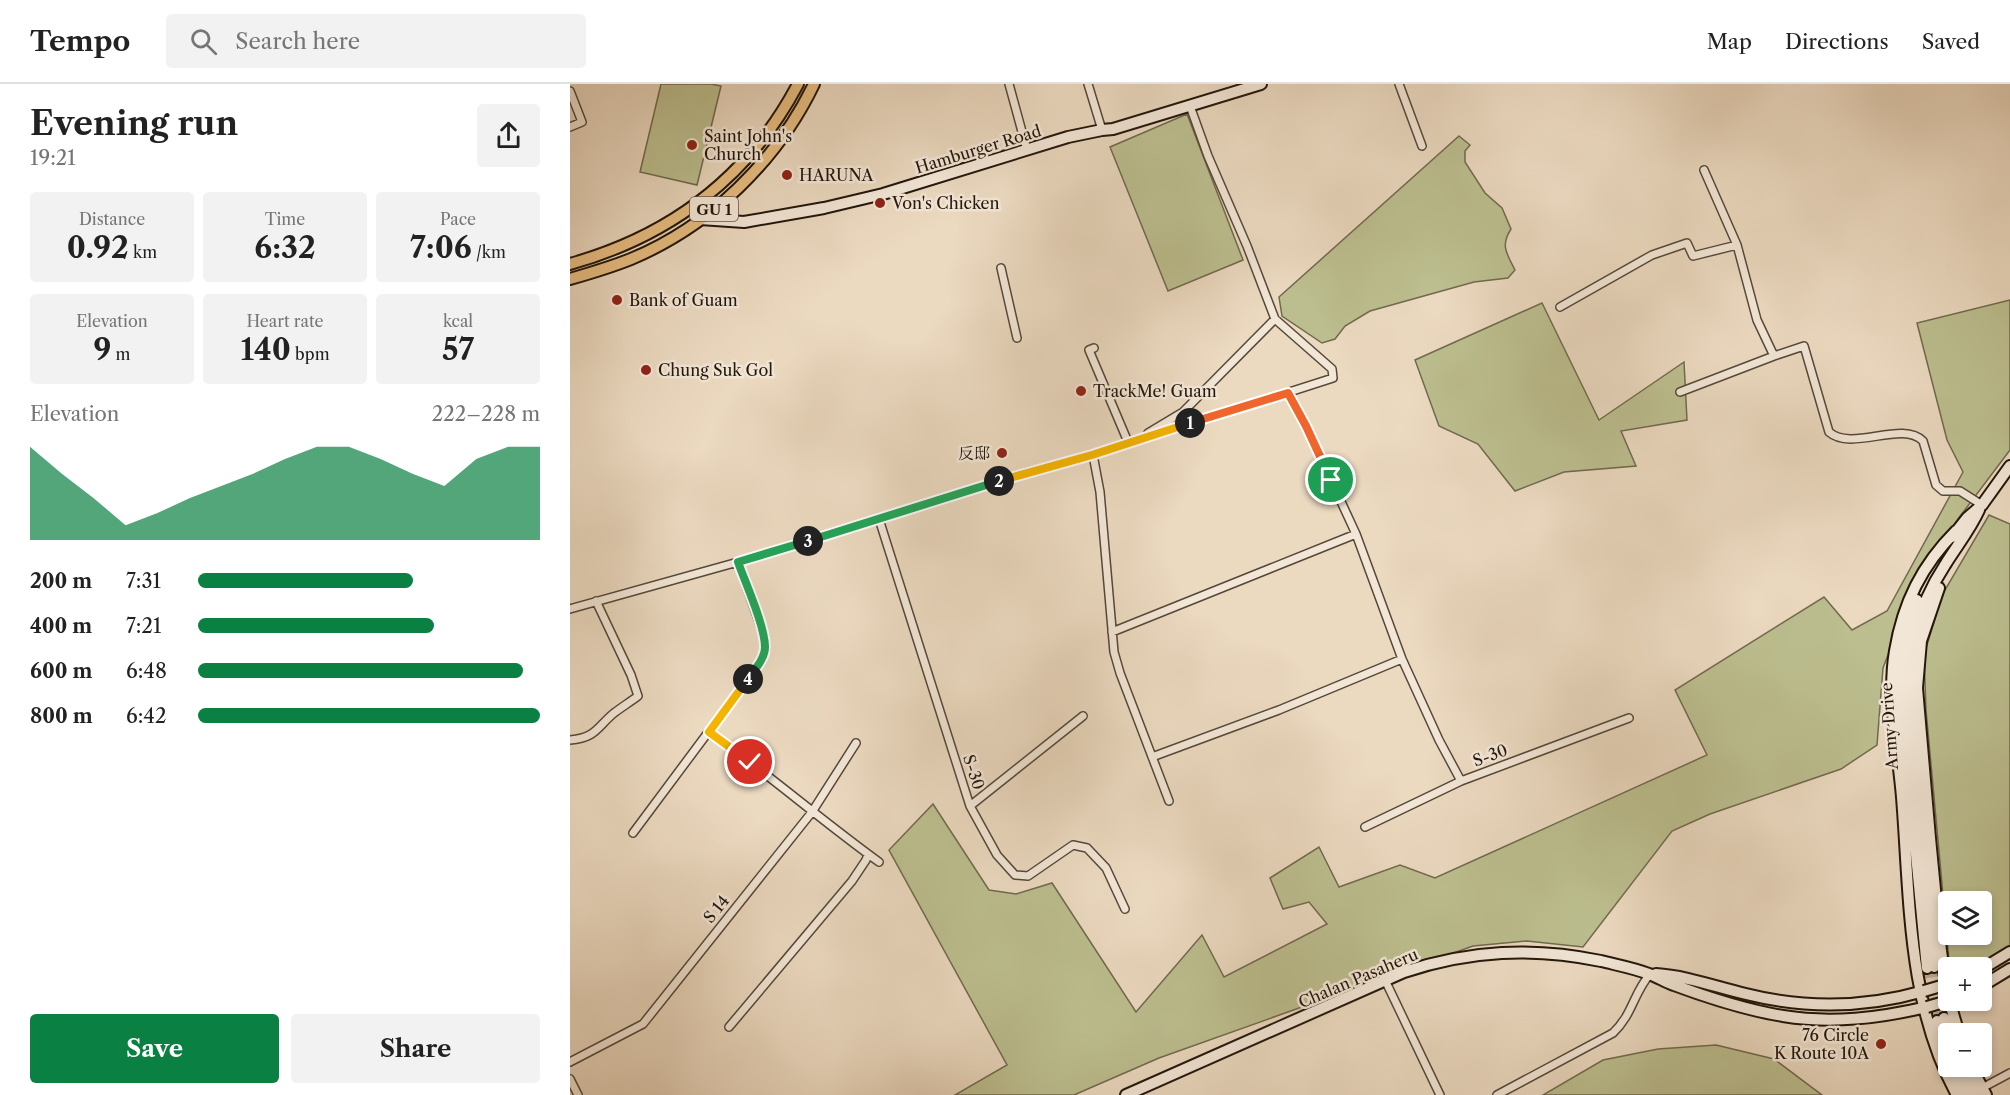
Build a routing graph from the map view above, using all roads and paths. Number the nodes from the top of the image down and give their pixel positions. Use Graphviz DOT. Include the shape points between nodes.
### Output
graph roads {
  1 [pos="798,84"];
  2 [pos="814,84"];
  3 [pos="1009,84"];
  4 [pos="1088,84"];
  5 [pos="1261,84"];
  6 [pos="1398,84"];
  7 [pos="570,90"];
  8 [pos="1190,106"];
  9 [pos="570,127"];
  10 [pos="1102,130"];
  11 [pos="1422,146"];
  12 [pos="1027,150"];
  13 [pos="1704,170"];
  14 [pos="700,219"];
  15 [pos="1737,244"];
  16 [pos="570,264"];
  17 [pos="1001,268"];
  18 [pos="570,279"];
  19 [pos="1560,307"];
  20 [pos="1275,319"];
  21 [pos="1017,338"];
  22 [pos="1094,348"];
  23 [pos="1774,356"];
  24 [pos="1680,392"];
  25 [pos="1288,393"];
  26 [pos="1128,442"];
  27 [pos="1092,455"];
  28 [pos="2010,466"];
  29 [pos="1982,505"];
  30 [pos="879,519"];
  31 [pos="1356,534"];
  32 [pos="1960,534"];
  33 [pos="738,562"];
  34 [pos="596,601"];
  35 [pos="570,609"];
  36 [pos="1112,632"];
  37 [pos="1402,659"];
  38 [pos="1083,716"];
  39 [pos="1629,718"];
  40 [pos="709,732"];
  41 [pos="570,740"];
  42 [pos="856,742"];
  43 [pos="1152,757"];
  44 [pos="1461,781"];
  45 [pos="1169,801"];
  46 [pos="970,806"];
  47 [pos="812,812"];
  48 [pos="1365,827"];
  49 [pos="633,833"];
  50 [pos="868,854"];
  51 [pos="879,862"];
  52 [pos="1125,909"];
  53 [pos="2010,952"];
  54 [pos="1942,957"];
  55 [pos="1992,963"];
  56 [pos="1930,968"];
  57 [pos="2010,969"];
  58 [pos="1650,974"];
  59 [pos="1385,980"];
  60 [pos="1992,980"];
  61 [pos="1938,986"];
  62 [pos="1922,992"];
  63 [pos="1938,1003"];
  64 [pos="1925,1007"];
  65 [pos="729,1027"];
  66 [pos="570,1062"];
  67 [pos="2010,1073"];
  68 [pos="1958,1077"];
  69 [pos="1970,1077"];
  70 [pos="1975,1077"];
  71 [pos="570,1079"];
  72 [pos="1982,1093"];
  73 [pos="578,1095"];
  74 [pos="1126,1095"];
  75 [pos="1440,1095"];
  76 [pos="1497,1095"];
  77 [pos="1957,1095"];
  78 [pos="1967,1095"];
  1 -- 16 [label="main road, GU 1" via="760,143 706,197 643,237"];
  2 -- 14 [label="main road, GU 1" via="793,121 759,166"];
  3 -- 12 [label="street"];
  4 -- 10 [label="street"];
  5 -- 8 [label="main road, Hamburger Road"];
  6 -- 11 [label="street"];
  7 -- 9 [label="street" via="582,122"];
  8 -- 10 [label="main road, Hamburger Road"];
  8 -- 20 [label="street"];
  10 -- 12 [label="main road, Hamburger Road"];
  12 -- 14 [label="main road, Hamburger Road" via="824,208 744,222"];
  13 -- 15 [label="street"];
  14 -- 18 [label="main road, GU 1" via="633,258"];
  15 -- 19 [label="street" via="1694,256 1687,243 1652,255"];
  15 -- 23 [label="street" via="1757,320"];
  17 -- 21 [label="street"];
  20 -- 25 [label="street" via="1332,369 1333,378"];
  20 -- 26 [label="street" via="1183,411"];
  22 -- 26 [label="street" via="1089,350"];
  23 -- 24 [label="street"];
  23 -- 29 [label="street" via="1803,346 1833,436 1918,437 1923,441 1936,485 1943,491 1960,491"];
  25 -- 26 [label="street"];
  25 -- 31 [label="street"];
  26 -- 27 [label="street"];
  27 -- 30 [label="street"];
  27 -- 36 [label="street" via="1100,492"];
  28 -- 29 [label="main road, Army Drive"];
  29 -- 32 [label="main road, Army Drive"];
  30 -- 33 [label="street"];
  30 -- 46 [label="street, S-30"];
  31 -- 36 [label="street"];
  31 -- 37 [label="street"];
  32 -- 54 [label="main road" via="1929,612 1917,671"];
  32 -- 56 [label="main road, Army Drive" via="1922,608 1909,669"];
  32 -- 62 [label="main road" via="1931,558 1914,588 1901,620 1892,671 1904,841"];
  33 -- 34 [label="street"];
  33 -- 40 [label="street" via="765,648 762,660"];
  34 -- 35 [label="street"];
  34 -- 41 [label="street" via="638,696 599,730"];
  36 -- 43 [label="street" via="1119,673"];
  37 -- 43 [label="street"];
  37 -- 44 [label="street"];
  38 -- 46 [label="street"];
  39 -- 44 [label="street, S-30"];
  40 -- 47 [label="street"];
  40 -- 49 [label="street"];
  42 -- 47 [label="street, S 14"];
  43 -- 45 [label="street"];
  44 -- 48 [label="street, S-30"];
  46 -- 52 [label="street, S-30" via="997,855 1015,875 1028,876 1073,845 1087,848 1106,868"];
  47 -- 50 [label="street"];
  47 -- 66 [label="street, S 14" via="643,1024"];
  50 -- 51 [label="street"];
  50 -- 65 [label="street" via="852,881"];
  53 -- 55 [label="main road"];
  57 -- 60 [label="main road"];
  58 -- 59 [label="main road, Chalan Pasaheru" via="1567,955 1512,951 1441,961"];
  58 -- 62 [label="main road, Chalan Pasaheru" via="1676,976 1805,1005 1861,1004"];
  58 -- 64 [label="main road, Chalan Pasaheru" via="1744,1007 1804,1019 1862,1019"];
  58 -- 76 [label="street" via="1614,1033"];
  59 -- 74 [label="main road, Chalan Pasaheru"];
  59 -- 75 [label="street"];
  61 -- 62 [label="main road, Chalan Pasaheru, bridge"];
  62 -- 64 [label="main road"];
  63 -- 64 [label="main road, Chalan Pasaheru, bridge"];
  64 -- 77 [label="main road" via="1939,1057"];
  67 -- 72 [label="street"];
  68 -- 78 [label="main road"];
  69 -- 72 [label="main road"];
  70 -- 72 [label="main road"];
  71 -- 73 [label="street"];
}
